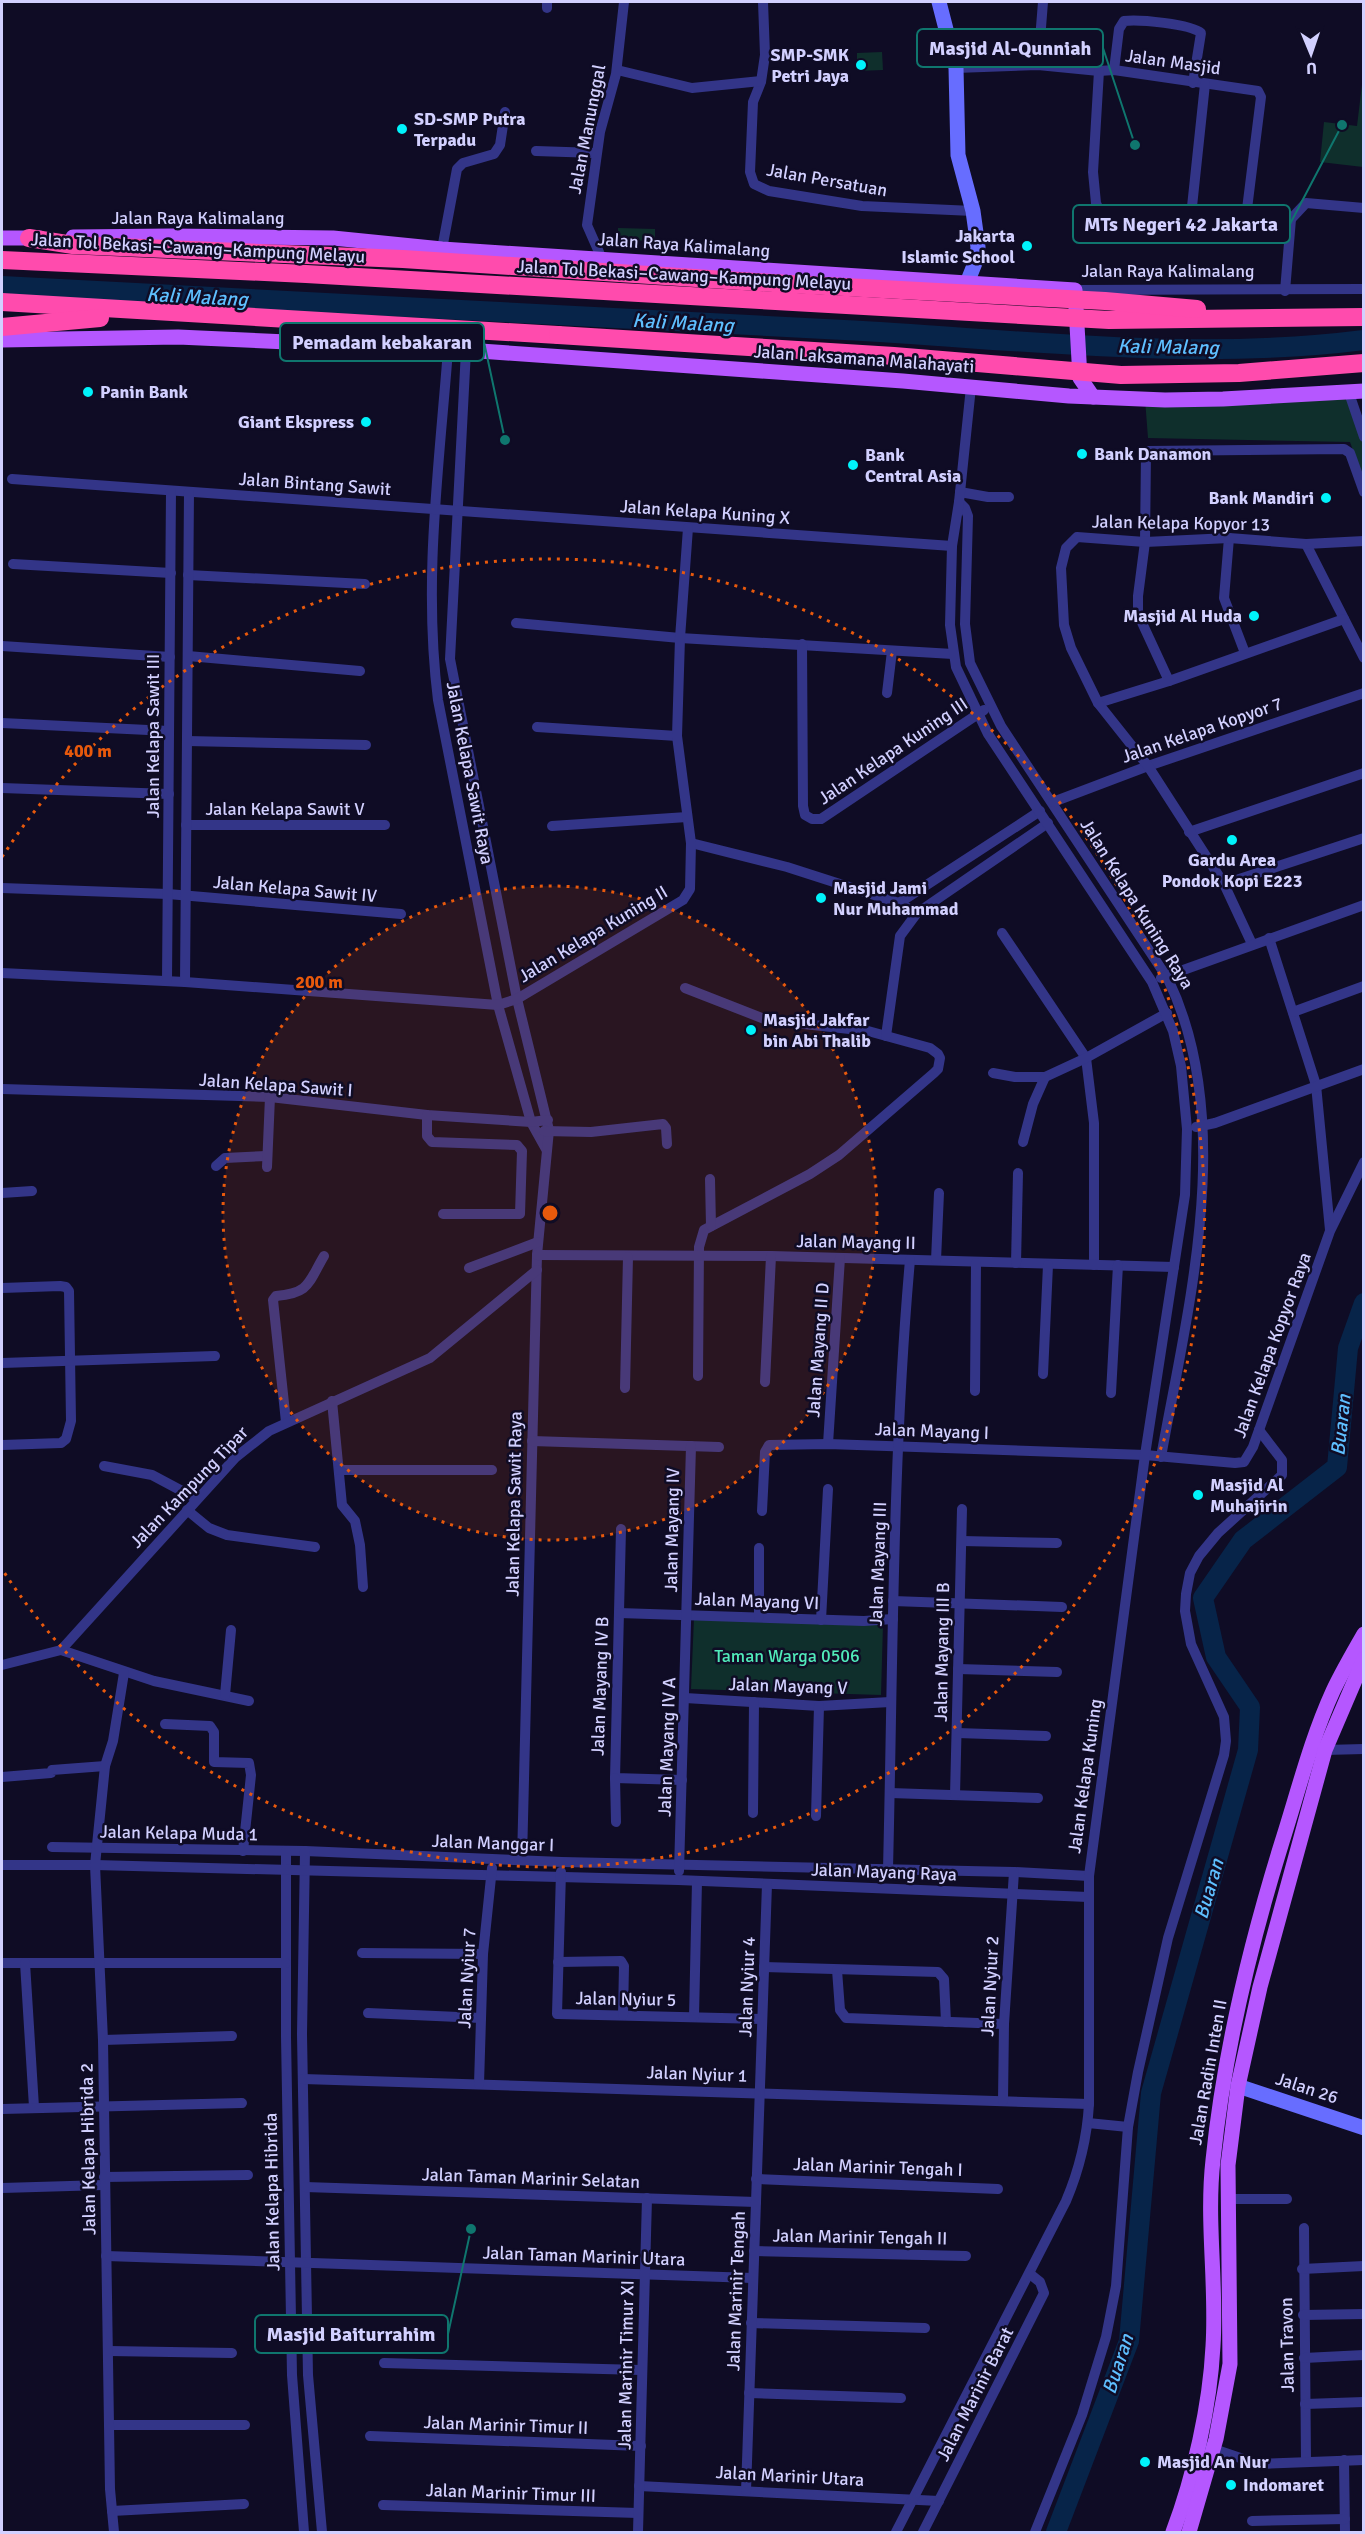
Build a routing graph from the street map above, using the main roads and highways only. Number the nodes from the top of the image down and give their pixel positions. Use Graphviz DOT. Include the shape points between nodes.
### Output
graph roads {
  1 [pos="2,238"];
  2 [pos="29,238"];
  3 [pos="2,260"];
  4 [pos="2,302"];
  5 [pos="147,312"];
  6 [pos="1364,317"];
  7 [pos="1300,319"];
  8 [pos="2,327"];
  9 [pos="2,340"];
  10 [pos="1364,363"];
  11 [pos="1080,376"];
  12 [pos="1359,394"];
  13 [pos="1069,396"];
  14 [pos="1093,397"];
  15 [pos="1364,1634"];
  16 [pos="1364,1659"];
  17 [pos="1243,1982"];
  18 [pos="1260,1987"];
  19 [pos="1173,2532"];
  20 [pos="1189,2532"];
  1 -- 2 [label="main road, Jalan Raya Kalimalang"];
  2 -- 7 [label="highway, bridge" via="73,245 403,259 1105,301"];
  2 -- 11 [label="main road, Jalan Raya Kalimalang, bridge" via="333,238 442,249 1075,290"];
  3 -- 7 [label="highway, Jalan Tol Bekasi–Cawang–Kampung Melayu, bridge" via="1109,320"];
  4 -- 5 [label="highway"];
  5 -- 8 [label="highway"];
  5 -- 10 [label="highway, bridge" via="894,356 1121,375 1239,373"];
  6 -- 7 [label="highway, Jalan Tol Bekasi–Cawang–Kampung Melayu, bridge"];
  9 -- 13 [label="main road, Jalan Laksamana Malahayati" via="203,338 466,350"];
  11 -- 13 [label="main road"];
  11 -- 14 [label="main road"];
  12 -- 14 [label="main road, Jalan Laksamana Malahayati" via="1223,399"];
  13 -- 14 [label="main road, Jalan Laksamana Malahayati"];
  15 -- 17 [label="main road, Jalan Radin Inten II" via="1333,1691 1308,1761"];
  16 -- 18 [label="main road, Jalan Radin Inten II" via="1324,1750"];
  17 -- 18 [label="main road"];
  17 -- 19 [label="main road, Jalan Radin Inten II" via="1223,2081 1213,2160 1213,2346 1206,2407"];
  18 -- 20 [label="main road, Jalan Radin Inten II" via="1230,2138 1231,2355 1214,2448"];
}
